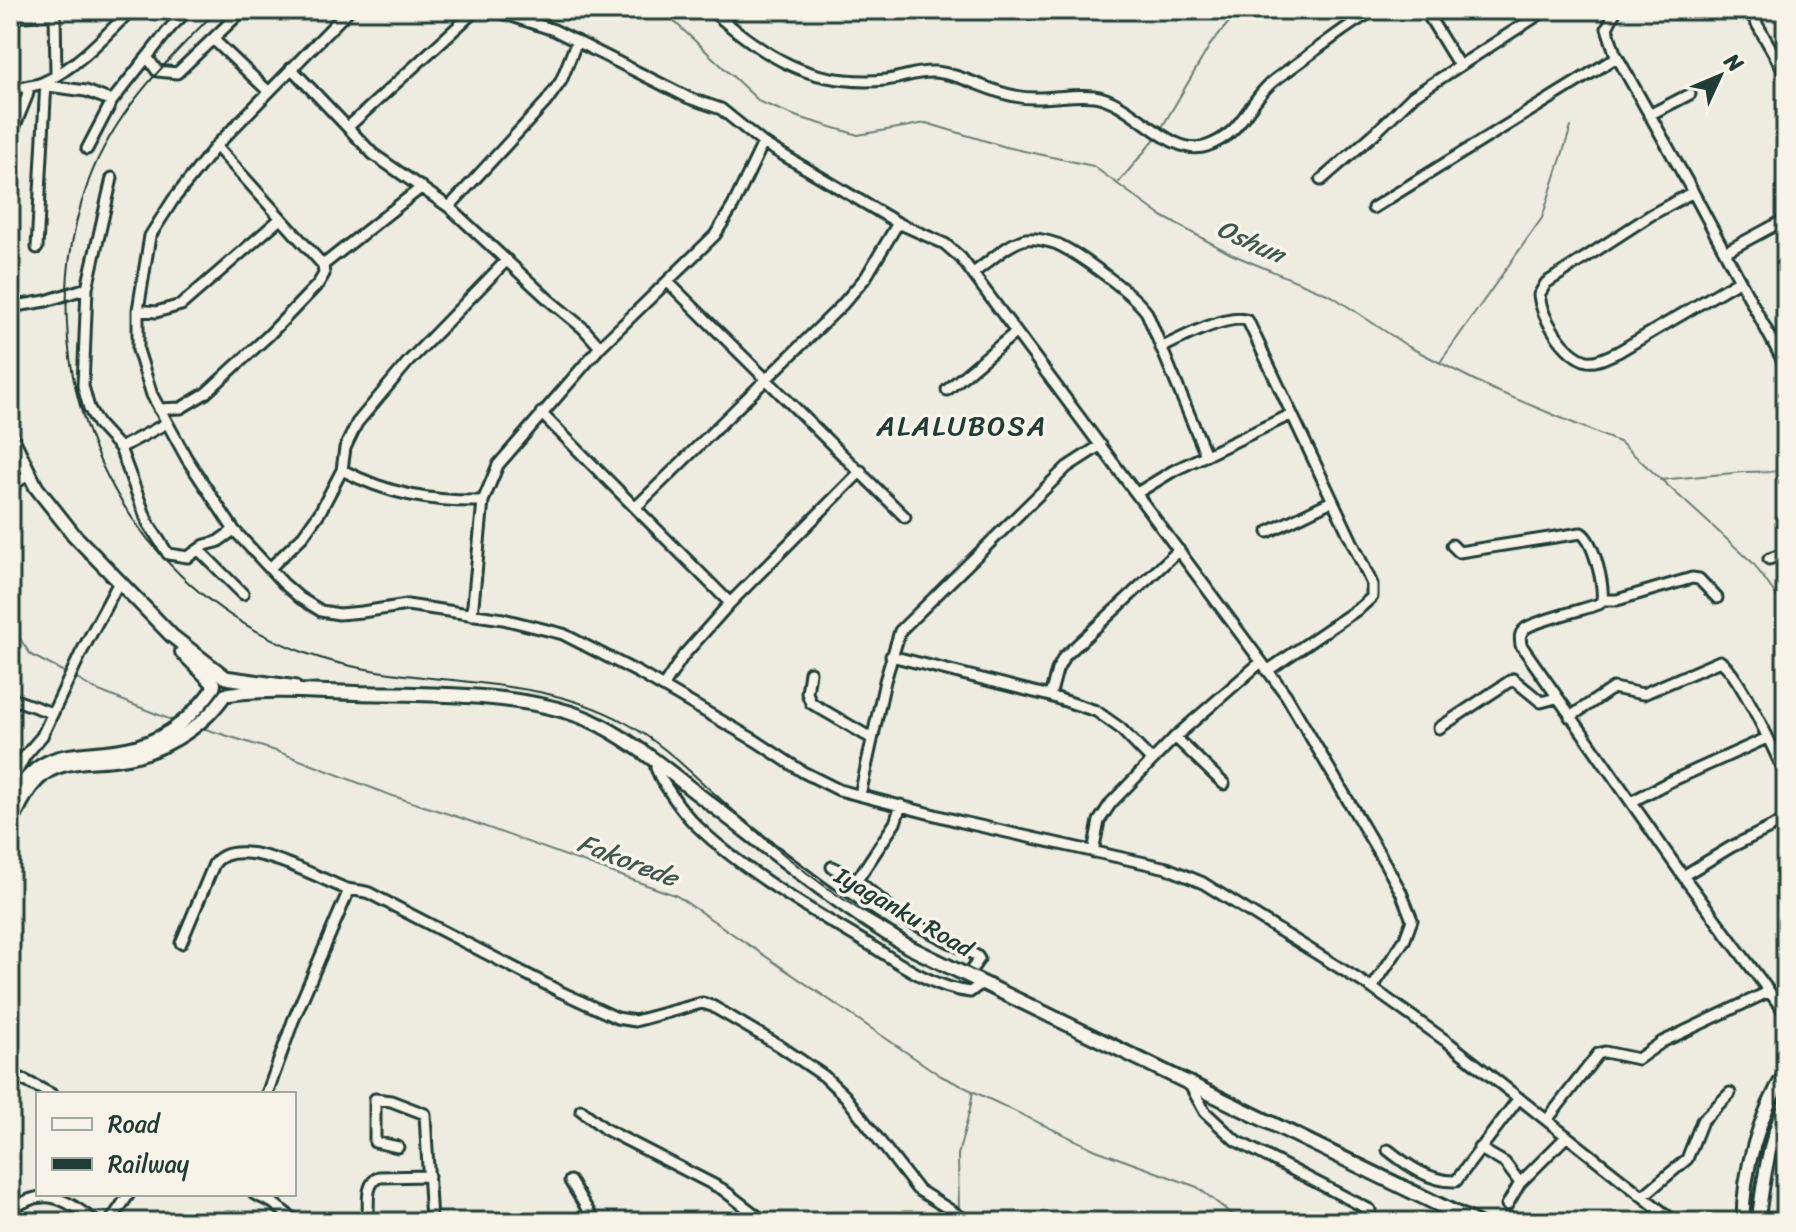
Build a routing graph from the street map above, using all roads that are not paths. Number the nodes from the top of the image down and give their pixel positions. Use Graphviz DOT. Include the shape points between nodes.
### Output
graph roads {
  1 [pos="131,10"];
  2 [pos="188,10"];
  3 [pos="243,10"];
  4 [pos="349,10"];
  5 [pos="476,10"];
  6 [pos="493,10"];
  7 [pos="711,10"];
  8 [pos="1376,10"];
  9 [pos="1425,10"];
  10 [pos="1546,10"];
  11 [pos="1616,10"];
  12 [pos="1749,10"];
  13 [pos="55,12"];
  14 [pos="10,17"];
  15 [pos="213,39"];
  16 [pos="577,41"];
  17 [pos="1617,57"];
  18 [pos="148,58"];
  19 [pos="1458,64"];
  20 [pos="291,68"];
  21 [pos="1785,70"];
  22 [pos="50,80"];
  23 [pos="29,86"];
  24 [pos="10,89"];
  25 [pos="268,91"];
  26 [pos="1690,94"];
  27 [pos="112,101"];
  28 [pos="1649,115"];
  29 [pos="348,127"];
  30 [pos="10,138"];
  31 [pos="763,143"];
  32 [pos="216,146"];
  33 [pos="87,149"];
  34 [pos="112,178"];
  35 [pos="1321,180"];
  36 [pos="422,187"];
  37 [pos="1693,192"];
  38 [pos="449,207"];
  39 [pos="1373,208"];
  40 [pos="280,219"];
  41 [pos="1786,219"];
  42 [pos="898,223"];
  43 [pos="37,248"];
  44 [pos="1725,252"];
  45 [pos="507,260"];
  46 [pos="323,265"];
  47 [pos="973,273"];
  48 [pos="1740,280"];
  49 [pos="668,282"];
  50 [pos="87,288"];
  51 [pos="10,307"];
  52 [pos="138,310"];
  53 [pos="1016,332"];
  54 [pos="600,347"];
  55 [pos="1161,348"];
  56 [pos="1786,367"];
  57 [pos="767,379"];
  58 [pos="947,390"];
  59 [pos="159,409"];
  60 [pos="541,413"];
  61 [pos="1290,415"];
  62 [pos="167,423"];
  63 [pos="10,434"];
  64 [pos="1101,445"];
  65 [pos="120,448"];
  66 [pos="1206,455"];
  67 [pos="342,470"];
  68 [pos="861,471"];
  69 [pos="29,474"];
  70 [pos="10,487"];
  71 [pos="1137,493"];
  72 [pos="483,501"];
  73 [pos="1332,501"];
  74 [pos="636,507"];
  75 [pos="905,517"];
  76 [pos="234,530"];
  77 [pos="1268,532"];
  78 [pos="1452,545"];
  79 [pos="199,550"];
  80 [pos="1179,550"];
  81 [pos="1786,553"];
  82 [pos="1769,559"];
  83 [pos="270,568"];
  84 [pos="119,582"];
  85 [pos="243,594"];
  86 [pos="1717,598"];
  87 [pos="1602,600"];
  88 [pos="730,603"];
  89 [pos="472,615"];
  90 [pos="891,656"];
  91 [pos="1264,667"];
  92 [pos="810,672"];
  93 [pos="220,681"];
  94 [pos="663,687"];
  95 [pos="312,692"];
  96 [pos="227,695"];
  97 [pos="1050,696"];
  98 [pos="10,698"];
  99 [pos="1556,698"];
  100 [pos="52,713"];
  101 [pos="1570,717"];
  102 [pos="1439,728"];
  103 [pos="1175,737"];
  104 [pos="871,738"];
  105 [pos="1767,738"];
  106 [pos="1151,760"];
  107 [pos="658,763"];
  108 [pos="1786,776"];
  109 [pos="1224,784"];
  110 [pos="10,785"];
  111 [pos="860,795"];
  112 [pos="1631,802"];
  113 [pos="10,805"];
  114 [pos="901,805"];
  115 [pos="1786,820"];
  116 [pos="10,829"];
  117 [pos="1093,852"];
  118 [pos="832,867"];
  119 [pos="1683,876"];
  120 [pos="857,880"];
  121 [pos="349,890"];
  122 [pos="181,943"];
  123 [pos="977,980"];
  124 [pos="1372,988"];
  125 [pos="1768,992"];
  126 [pos="1786,1014"];
  127 [pos="1786,1071"];
  128 [pos="10,1073"];
  129 [pos="1190,1085"];
  130 [pos="47,1092"];
  131 [pos="268,1092"];
  132 [pos="1730,1093"];
  133 [pos="1519,1098"];
  134 [pos="1786,1103"];
  135 [pos="581,1110"];
  136 [pos="1547,1120"];
  137 [pos="1567,1136"];
  138 [pos="398,1147"];
  139 [pos="1479,1148"];
  140 [pos="1388,1150"];
  141 [pos="429,1176"];
  142 [pos="570,1181"];
  143 [pos="1520,1183"];
  144 [pos="128,1196"];
  145 [pos="258,1196"];
  146 [pos="1643,1196"];
  147 [pos="1507,1205"];
  148 [pos="10,1210"];
  149 [pos="1370,1210"];
  150 [pos="368,1216"];
  151 [pos="96,1222"];
  152 [pos="110,1222"];
  153 [pos="297,1222"];
  154 [pos="431,1222"];
  155 [pos="595,1222"];
  156 [pos="765,1222"];
  157 [pos="969,1222"];
  158 [pos="1170,1222"];
  159 [pos="1181,1222"];
  160 [pos="1474,1222"];
  161 [pos="1675,1222"];
  162 [pos="1743,1222"];
  163 [pos="1758,1222"];
  1 -- 22 [label="street"];
  2 -- 18 [label="street"];
  3 -- 15 [label="street"];
  4 -- 20 [label="street"];
  5 -- 29 [label="street"];
  6 -- 16 [label="street"];
  7 -- 8 [label="street" via="757,47 803,73 877,80 929,72 1018,97 1095,96 1120,104 1167,139 1199,148 1226,137 1270,84"];
  9 -- 19 [label="street"];
  10 -- 19 [label="street"];
  11 -- 17 [label="street" via="1607,28"];
  12 -- 21 [label="street"];
  13 -- 14 [label="street"];
  13 -- 22 [label="street"];
  15 -- 18 [label="street" via="177,73 157,71"];
  15 -- 25 [label="street"];
  16 -- 31 [label="street" via="721,109"];
  16 -- 38 [label="street" via="546,102"];
  17 -- 28 [label="street"];
  17 -- 39 [label="street"];
  18 -- 27 [label="street"];
  19 -- 35 [label="street" via="1413,96"];
  20 -- 25 [label="street"];
  20 -- 29 [label="street"];
  22 -- 23 [label="street"];
  22 -- 27 [label="street"];
  22 -- 43 [label="street"];
  23 -- 24 [label="street"];
  23 -- 30 [label="street"];
  25 -- 32 [label="street"];
  26 -- 28 [label="street"];
  27 -- 33 [label="street"];
  28 -- 37 [label="street"];
  29 -- 36 [label="street" via="373,154"];
  31 -- 42 [label="street"];
  31 -- 49 [label="street" via="715,235"];
  32 -- 40 [label="street"];
  32 -- 52 [label="street" via="150,236"];
  34 -- 50 [label="street"];
  36 -- 38 [label="street"];
  36 -- 46 [label="street"];
  37 -- 44 [label="street"];
  37 -- 48 [label="street" via="1546,283 1539,295 1545,320 1569,349 1596,361"];
  38 -- 45 [label="street"];
  40 -- 46 [label="street"];
  40 -- 52 [label="street" via="181,305 156,312"];
  41 -- 44 [label="street"];
  42 -- 47 [label="street" via="945,244"];
  42 -- 57 [label="street" via="859,286"];
  44 -- 48 [label="street"];
  45 -- 54 [label="street"];
  45 -- 67 [label="street" via="380,394 350,436"];
  46 -- 59 [label="street" via="318,284 206,393 181,408"];
  47 -- 53 [label="street"];
  47 -- 55 [label="street" via="1024,240 1055,243 1142,305"];
  48 -- 56 [label="street"];
  49 -- 54 [label="street"];
  49 -- 57 [label="street"];
  50 -- 51 [label="street"];
  50 -- 65 [label="street" via="83,386 98,424"];
  52 -- 59 [label="street" via="140,362"];
  53 -- 58 [label="street"];
  53 -- 64 [label="street"];
  54 -- 60 [label="street"];
  55 -- 61 [label="street" via="1199,331 1248,321"];
  55 -- 66 [label="street"];
  57 -- 68 [label="street"];
  57 -- 74 [label="street"];
  59 -- 62 [label="street"];
  60 -- 72 [label="street" via="498,465"];
  60 -- 74 [label="street"];
  61 -- 66 [label="street"];
  61 -- 73 [label="street"];
  62 -- 65 [label="street"];
  62 -- 76 [label="street"];
  63 -- 69 [label="highway"];
  64 -- 71 [label="street"];
  64 -- 90 [label="street" via="1067,467 911,617"];
  65 -- 79 [label="street" via="148,523 168,554 188,557"];
  66 -- 71 [label="street"];
  67 -- 72 [label="street" via="398,494"];
  67 -- 83 [label="street" via="313,524"];
  68 -- 75 [label="street"];
  68 -- 88 [label="street"];
  69 -- 70 [label="street"];
  69 -- 84 [label="highway" via="51,508"];
  71 -- 80 [label="street"];
  72 -- 89 [label="street"];
  73 -- 77 [label="street"];
  73 -- 91 [label="street" via="1372,584 1372,597"];
  74 -- 88 [label="street"];
  76 -- 79 [label="street"];
  76 -- 83 [label="street"];
  78 -- 87 [label="street" via="1459,552 1581,533 1589,538"];
  79 -- 85 [label="street"];
  80 -- 91 [label="street"];
  80 -- 97 [label="street" via="1064,657"];
  81 -- 82 [label="street"];
  83 -- 89 [label="street" via="300,598 332,614 407,605"];
  84 -- 93 [label="highway"];
  84 -- 100 [label="street"];
  86 -- 87 [label="street" via="1697,578"];
  87 -- 99 [label="street" via="1522,632 1521,645"];
  88 -- 94 [label="street"];
  89 -- 94 [label="street" via="563,634"];
  90 -- 97 [label="street"];
  90 -- 104 [label="street"];
  91 -- 103 [label="street"];
  91 -- 124 [label="street" via="1299,715 1410,913 1405,939"];
  92 -- 104 [label="street" via="811,703"];
  93 -- 95 [label="highway, Iyaganku Road" via="279,684"];
  93 -- 96 [label="highway" via="233,687"];
  93 -- 113 [label="main road" via="167,734 135,746 53,759 23,781"];
  94 -- 111 [label="street" via="820,782"];
  95 -- 96 [label="highway, Iyaganku Road"];
  95 -- 107 [label="highway, Iyaganku Road" via="421,694 542,705 599,724"];
  96 -- 116 [label="main road" via="194,726 153,751 73,762 50,771 26,796"];
  97 -- 106 [label="street" via="1106,716"];
  98 -- 100 [label="street"];
  99 -- 101 [label="street"];
  99 -- 102 [label="street" via="1541,702 1513,679"];
  100 -- 110 [label="street"];
  101 -- 105 [label="street" via="1613,688 1643,694 1720,661"];
  101 -- 112 [label="street"];
  103 -- 106 [label="street"];
  103 -- 109 [label="street"];
  104 -- 111 [label="street"];
  105 -- 108 [label="street"];
  105 -- 112 [label="street"];
  106 -- 117 [label="street" via="1104,812"];
  107 -- 123 [label="highway, Iyaganku Road" via="843,906"];
  107 -- 123 [label="street" via="660,777 699,828 833,925 909,970 958,990 970,992"];
  111 -- 114 [label="street"];
  112 -- 119 [label="street"];
  114 -- 117 [label="street"];
  114 -- 120 [label="street"];
  115 -- 119 [label="street"];
  117 -- 124 [label="street" via="1188,875"];
  118 -- 120 [label="street"];
  119 -- 125 [label="street"];
  120 -- 123 [label="street" via="901,917 977,956 972,969"];
  121 -- 122 [label="street" via="276,860 231,853 214,864"];
  121 -- 131 [label="street"];
  121 -- 157 [label="street" via="395,905 617,1018 635,1021 702,1003 726,1013 824,1076 917,1189"];
  123 -- 129 [label="highway, Iyaganku Road"];
  124 -- 133 [label="street"];
  125 -- 126 [label="street"];
  125 -- 136 [label="street" via="1662,1042 1638,1059 1598,1054"];
  127 -- 162 [label="main road" via="1754,1145"];
  128 -- 130 [label="street"];
  129 -- 149 [label="street" via="1205,1112 1235,1140"];
  129 -- 160 [label="highway, Iyaganku Road"];
  132 -- 146 [label="street" via="1702,1121 1687,1159"];
  133 -- 136 [label="street"];
  133 -- 139 [label="street"];
  134 -- 163 [label="main road" via="1763,1182"];
  135 -- 156 [label="street" via="605,1129 722,1189"];
  136 -- 137 [label="street"];
  137 -- 143 [label="street"];
  137 -- 146 [label="street"];
  138 -- 141 [label="street" via="375,1142 375,1099 425,1114"];
  139 -- 140 [label="street" via="1459,1180 1447,1182 1409,1166"];
  139 -- 143 [label="street" via="1505,1163"];
  141 -- 150 [label="street" via="373,1180"];
  141 -- 154 [label="street"];
  142 -- 155 [label="street"];
  143 -- 147 [label="street"];
  144 -- 152 [label="street"];
  145 -- 153 [label="street"];
  146 -- 161 [label="street"];
  148 -- 151 [label="street" via="32,1199 55,1197"];
  158 -- 159 [label="street"];
}
